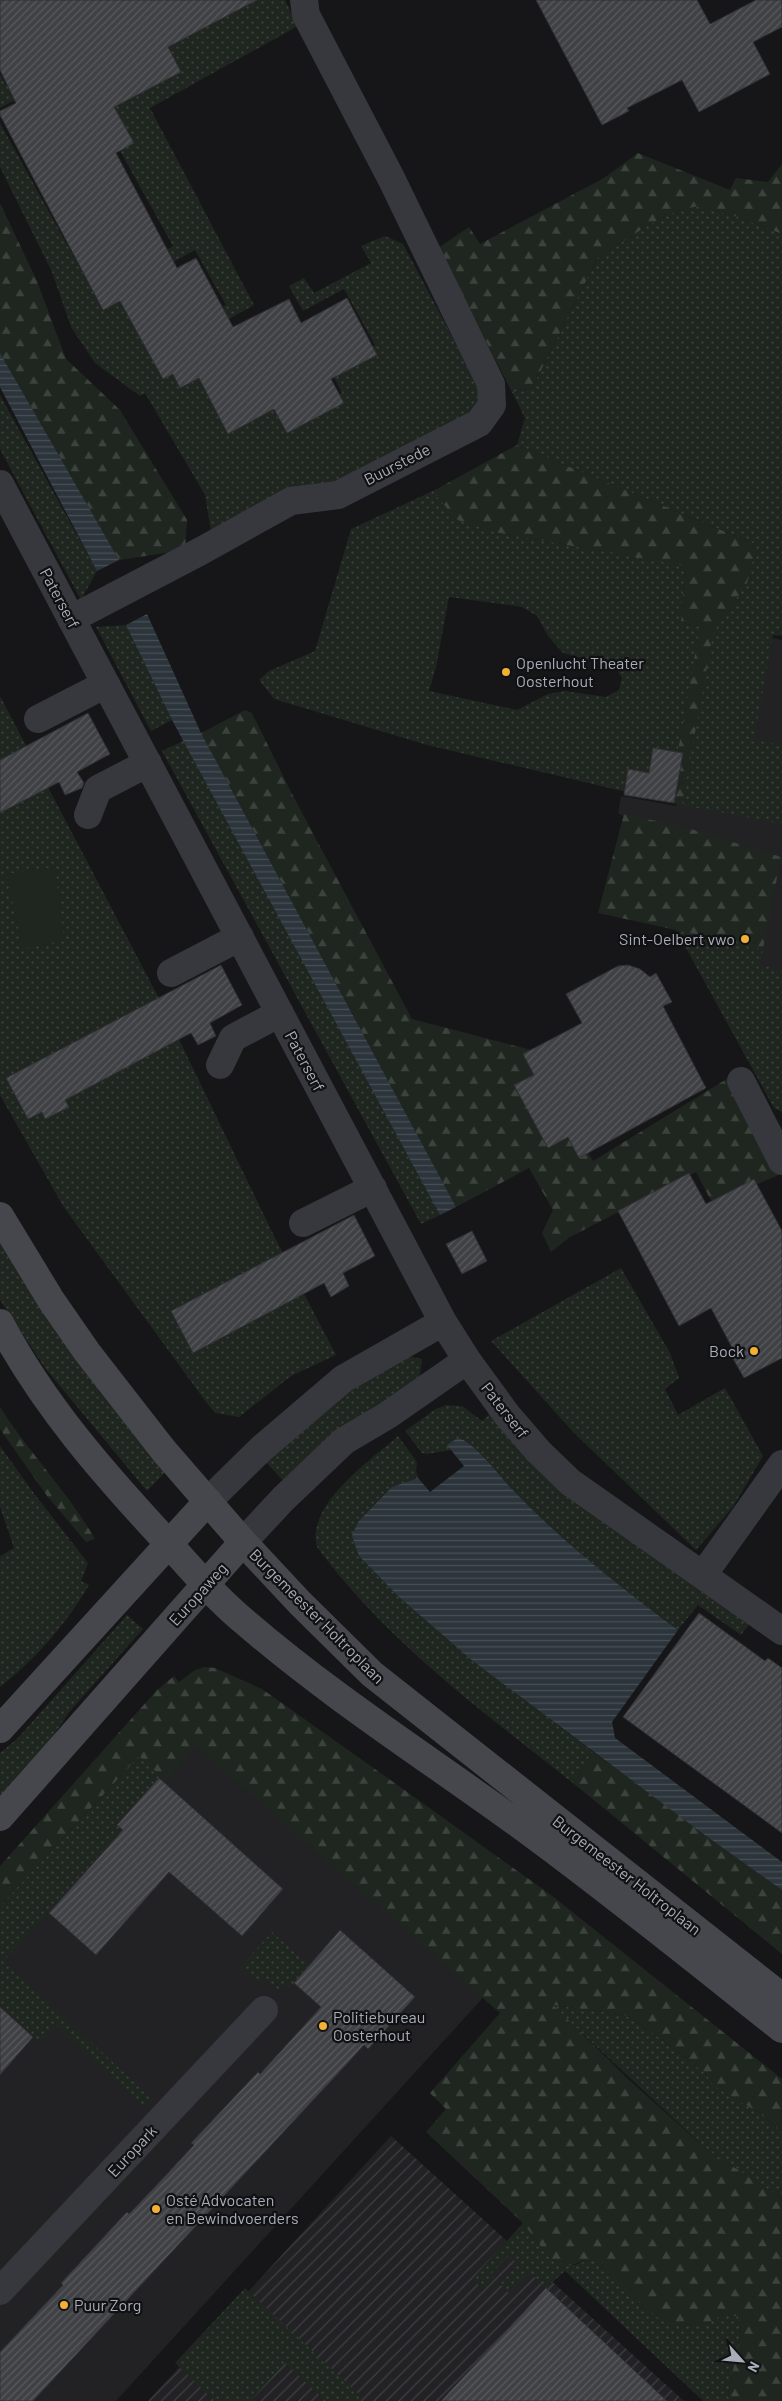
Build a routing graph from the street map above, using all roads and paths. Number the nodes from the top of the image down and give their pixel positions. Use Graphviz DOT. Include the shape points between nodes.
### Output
graph roads {
  1 [pos="304,0"];
  2 [pos="0,484"];
  3 [pos="7,515"];
  4 [pos="71,619"];
  5 [pos="106,684"];
  6 [pos="38,719"];
  7 [pos="148,763"];
  8 [pos="88,815"];
  9 [pos="240,937"];
  10 [pos="171,972"];
  11 [pos="280,1013"];
  12 [pos="220,1065"];
  13 [pos="741,1081"];
  14 [pos="782,1161"];
  15 [pos="373,1188"];
  16 [pos="0,1216"];
  17 [pos="303,1223"];
  18 [pos="443,1322"];
  19 [pos="0,1323"];
  20 [pos="466,1360"];
  21 [pos="782,1464"];
  22 [pos="208,1501"];
  23 [pos="243,1542"];
  24 [pos="168,1544"];
  25 [pos="703,1575"];
  26 [pos="205,1586"];
  27 [pos="782,1631"];
  28 [pos="0,1729"];
  29 [pos="0,1817"];
  30 [pos="782,1998"];
  31 [pos="264,2010"];
  32 [pos="782,2029"];
  33 [pos="0,2291"];
  1 -- 4 [label="street, Buurstede" via="306,15 391,178 491,384 492,405 479,423 338,494 291,501"];
  2 -- 3 [label="street, Paterserf"];
  3 -- 4 [label="street, Paterserf"];
  4 -- 5 [label="street, Paterserf"];
  5 -- 6 [label="street"];
  5 -- 7 [label="street, Paterserf"];
  7 -- 8 [label="street" via="98,789"];
  7 -- 9 [label="street, Paterserf"];
  9 -- 10 [label="street"];
  9 -- 11 [label="street, Paterserf"];
  11 -- 12 [label="street, Paterserf" via="233,1038"];
  11 -- 15 [label="street, Paterserf"];
  13 -- 14 [label="street"];
  15 -- 17 [label="street"];
  15 -- 18 [label="street, Paterserf"];
  16 -- 22 [label="street, Burgemeester Holtroplaan" via="87,1352 164,1451"];
  18 -- 20 [label="street, Paterserf"];
  18 -- 22 [label="street" via="343,1379"];
  19 -- 24 [label="street, Burgemeester Holtroplaan" via="55,1413"];
  20 -- 23 [label="street, Europaweg" via="344,1441"];
  20 -- 25 [label="street, Paterserf" via="513,1422 570,1482"];
  21 -- 25 [label="street"];
  22 -- 23 [label="street, Burgemeester Holtroplaan"];
  22 -- 24 [label="street"];
  23 -- 26 [label="street, Europaweg"];
  23 -- 30 [label="street, Burgemeester Holtroplaan" via="372,1674"];
  24 -- 26 [label="street, Burgemeester Holtroplaan"];
  24 -- 28 [label="street"];
  25 -- 27 [label="street, Paterserf"];
  26 -- 29 [label="street, Europaweg"];
  26 -- 32 [label="street, Burgemeester Holtroplaan" via="245,1623 325,1686 588,1875"];
  31 -- 33 [label="street, Europark"];
}
